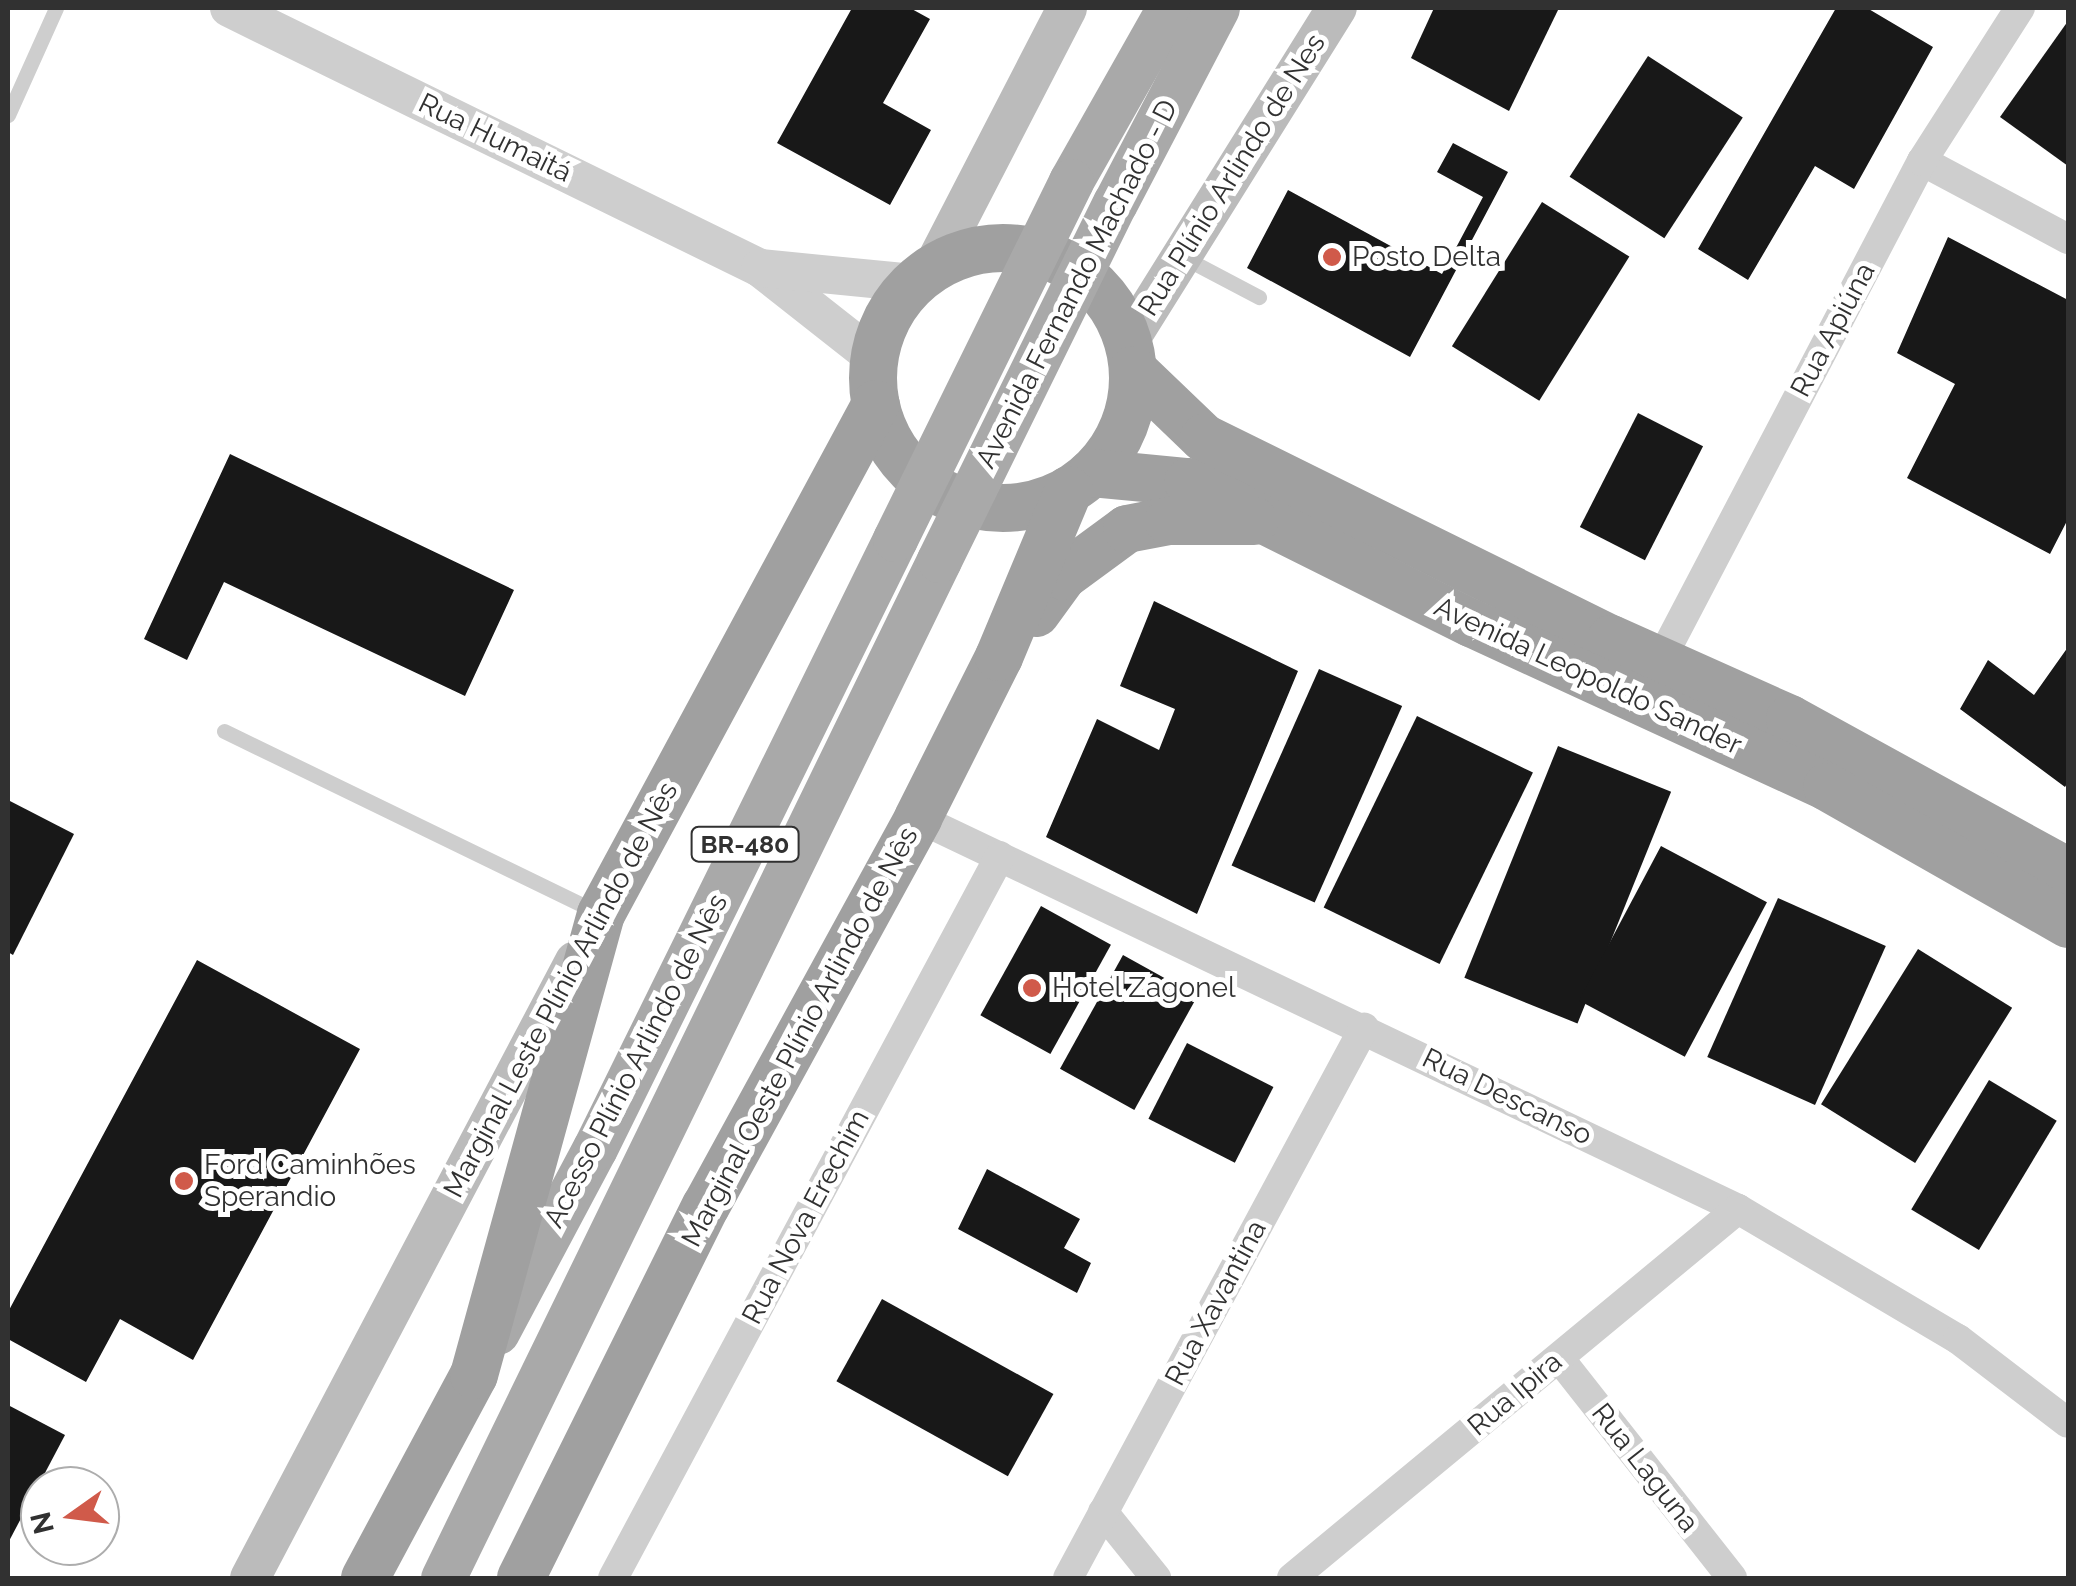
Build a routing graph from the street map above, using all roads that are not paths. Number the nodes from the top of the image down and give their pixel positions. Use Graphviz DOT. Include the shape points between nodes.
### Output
graph roads {
  1 [pos="56,8"];
  2 [pos="229,8"];
  3 [pos="1067,8"];
  4 [pos="1169,8"];
  5 [pos="1217,8"];
  6 [pos="1337,8"];
  7 [pos="2020,8"];
  8 [pos="8,115"];
  9 [pos="1922,160"];
  10 [pos="2068,240"];
  11 [pos="1179,255"];
  12 [pos="760,268"];
  13 [pos="923,276"];
  14 [pos="1259,296"];
  15 [pos="1130,356"];
  16 [pos="873,357"];
  17 [pos="876,404"];
  18 [pos="1081,482"];
  19 [pos="1258,521"];
  20 [pos="896,539"];
  21 [pos="939,560"];
  22 [pos="999,657"];
  23 [pos="1660,661"];
  24 [pos="224,730"];
  25 [pos="918,818"];
  26 [pos="1000,856"];
  27 [pos="2068,872"];
  28 [pos="600,914"];
  29 [pos="2068,924"];
  30 [pos="1364,1028"];
  31 [pos="1738,1209"];
  32 [pos="1559,1358"];
  33 [pos="474,1375"];
  34 [pos="2068,1423"];
  35 [pos="1104,1512"];
  36 [pos="250,1578"];
  37 [pos="365,1578"];
  38 [pos="443,1578"];
  39 [pos="522,1578"];
  40 [pos="613,1578"];
  41 [pos="1068,1578"];
  42 [pos="1156,1578"];
  43 [pos="1292,1578"];
  44 [pos="1732,1578"];
  1 -- 8 [label="lane"];
  2 -- 12 [label="street, Rua Humaitá"];
  3 -- 13 [label="main road"];
  4 -- 20 [label="main road, Avenida Fernando Machado - D, bridge" via="1071,182"];
  5 -- 21 [label="main road, Avenida Fernando Machado - D, bridge"];
  6 -- 11 [label="main road, Rua Plínio Arlindo de Nes"];
  7 -- 9 [label="street, Rua Apiúna"];
  9 -- 10 [label="street"];
  9 -- 23 [label="street, Rua Apiúna"];
  11 -- 14 [label="lane"];
  11 -- 15 [label="main road, Rua Plínio Arlindo de Nes"];
  12 -- 13 [label="street, Rua Humaitá"];
  12 -- 16 [label="street, Rua Humaitá"];
  13 -- 15 [label="highway" via="980,250 1054,258 1100,291"];
  13 -- 16 [label="highway" via="884,326"];
  15 -- 18 [label="highway" via="1124,426"];
  15 -- 23 [label="highway, Avenida Leopoldo Sander" via="1204,438"];
  16 -- 17 [label="highway"];
  17 -- 18 [label="highway" via="884,429 914,472 959,500 1015,508"];
  17 -- 28 [label="highway, Marginal Leste Plínio Arlindo de Nês / BR-480"];
  18 -- 19 [label="highway, Avenida Leopoldo Sander" via="1188,482"];
  18 -- 22 [label="highway, Marginal Oeste Plínio Arlindo de Nês"];
  19 -- 22 [label="highway" via="1169,521 1127,529 1063,576"];
  19 -- 29 [label="highway, Avenida Leopoldo Sander" via="1827,786"];
  20 -- 33 [label="main road, Acesso Plínio Arlindo de Nês / BR-480"];
  21 -- 38 [label="main road, Acesso Plínio Arlindo de Nês / BR-480"];
  22 -- 25 [label="highway, Marginal Oeste Plínio Arlindo de Nês"];
  23 -- 27 [label="highway, Avenida Leopoldo Sander" via="1790,719"];
  24 -- 28 [label="lane"];
  25 -- 26 [label="street, Rua Descanso"];
  25 -- 39 [label="highway, Marginal Oeste Plínio Arlindo de Nês" via="706,1206"];
  26 -- 30 [label="street, Rua Descanso"];
  26 -- 40 [label="street, Rua Nova Erechim"];
  28 -- 33 [label="highway"];
  28 -- 36 [label="main road, Marginal Leste Plínio Arlindo de Nês / BR-480"];
  30 -- 31 [label="street, Rua Descanso"];
  30 -- 35 [label="street, Rua Xavantina"];
  31 -- 32 [label="street, Rua Ipira"];
  31 -- 34 [label="street, Rua Descanso" via="1958,1339"];
  32 -- 43 [label="street, Rua Ipira"];
  32 -- 44 [label="street, Rua Laguna"];
  33 -- 37 [label="highway, Acesso Plínio Arlindo de Nês / BR-480"];
  35 -- 41 [label="street, Rua Xavantina"];
  35 -- 42 [label="street"];
}
